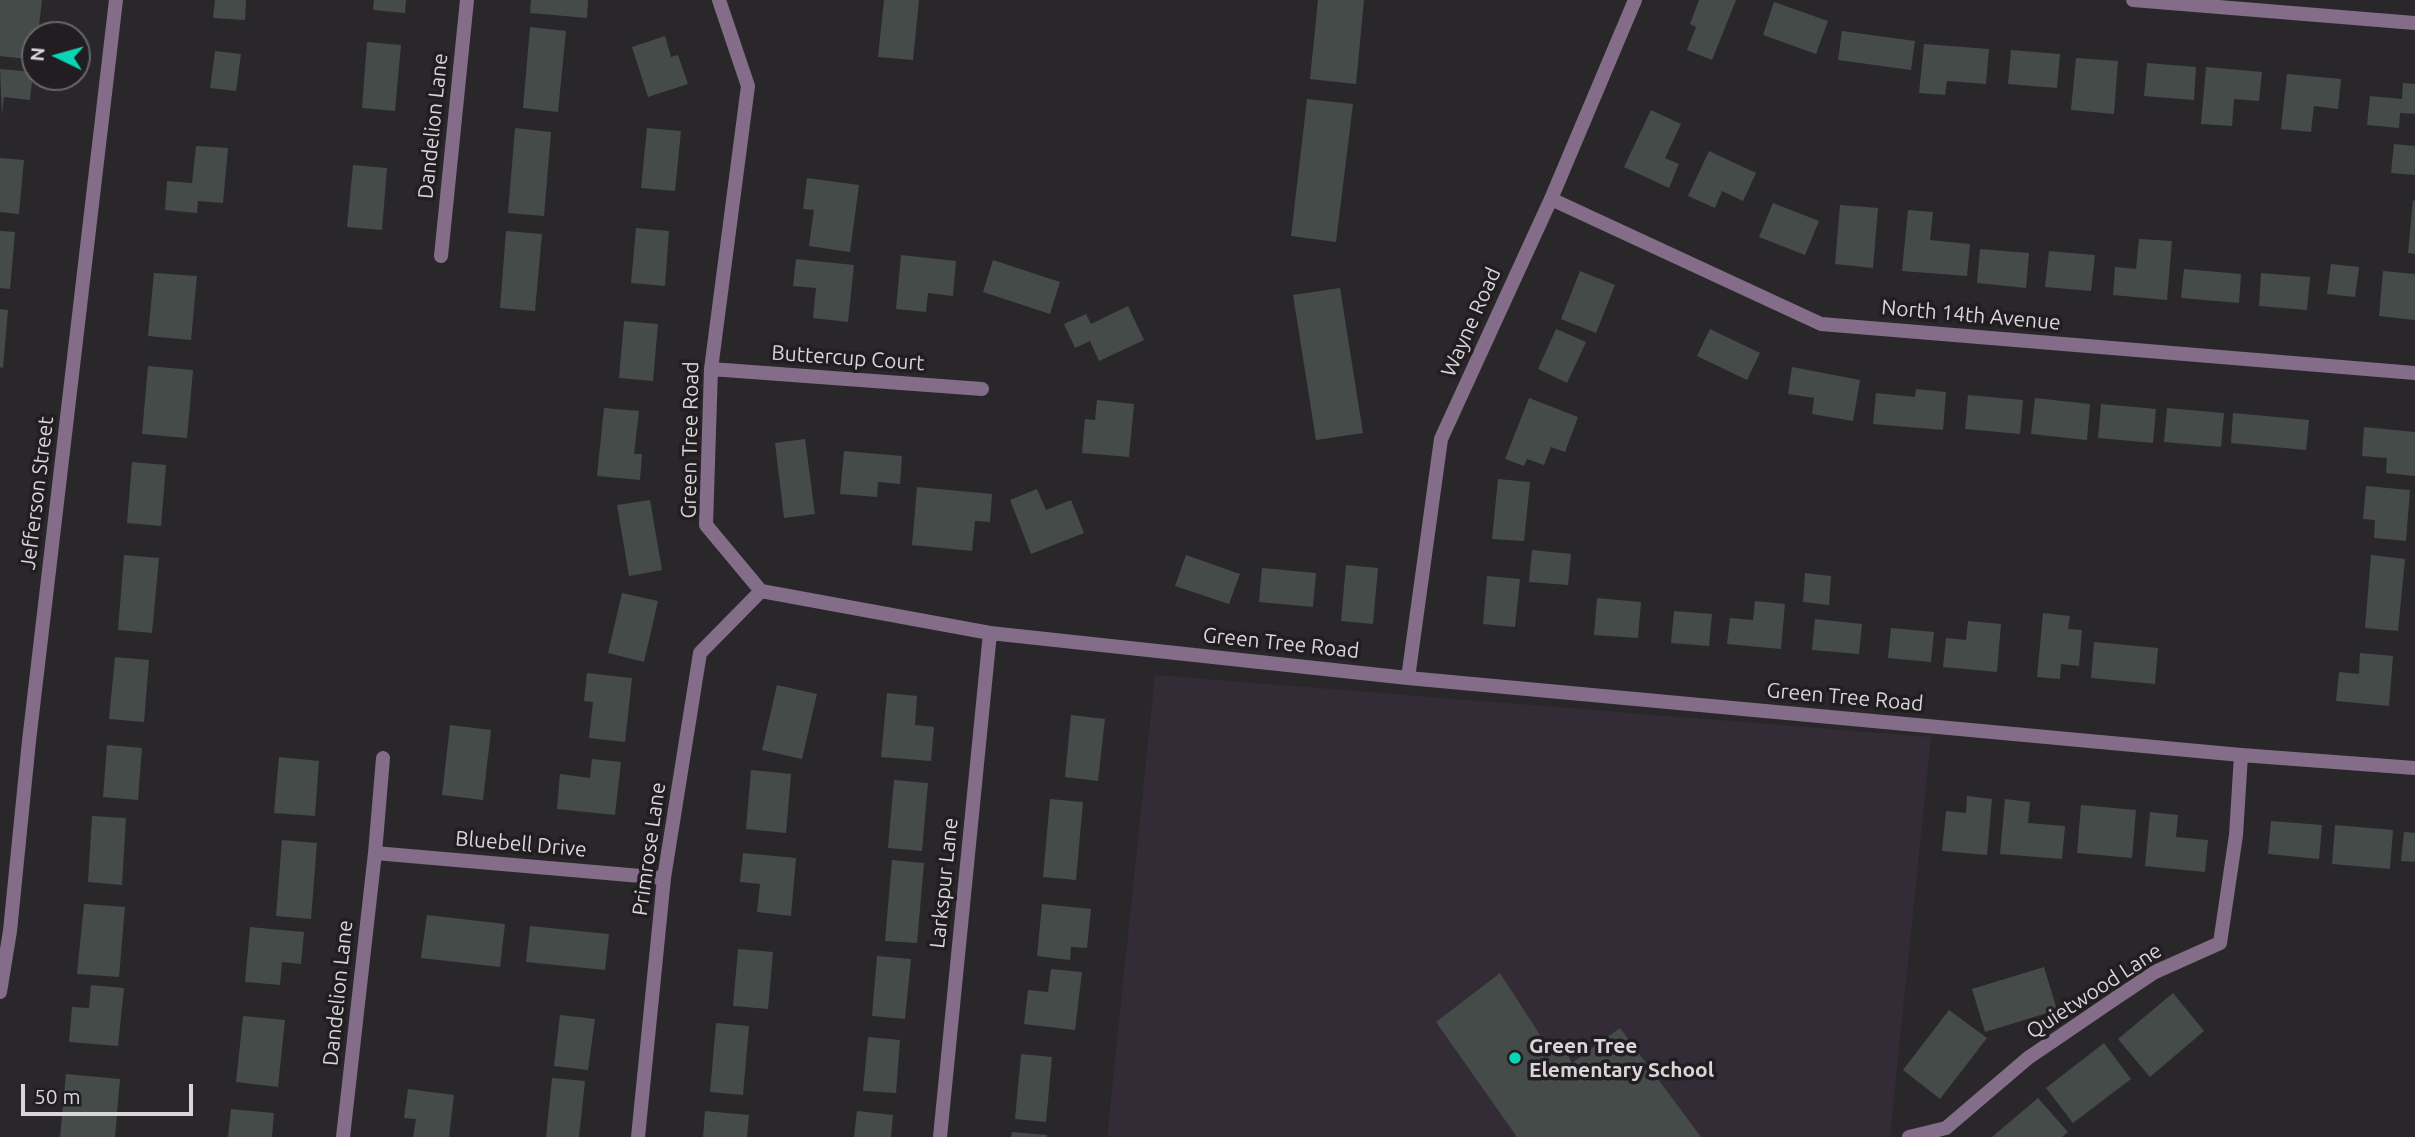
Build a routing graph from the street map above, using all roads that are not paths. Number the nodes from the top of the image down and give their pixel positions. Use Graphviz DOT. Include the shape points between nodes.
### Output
graph roads {
  1 [pos="116,0"];
  2 [pos="467,0"];
  3 [pos="719,0"];
  4 [pos="1635,0"];
  5 [pos="2133,0"];
  6 [pos="2415,23"];
  7 [pos="1551,199"];
  8 [pos="441,256"];
  9 [pos="711,369"];
  10 [pos="2415,373"];
  11 [pos="982,389"];
  12 [pos="761,591"];
  13 [pos="990,633"];
  14 [pos="1408,678"];
  15 [pos="2241,755"];
  16 [pos="383,758"];
  17 [pos="2415,768"];
  18 [pos="375,853"];
  19 [pos="664,878"];
  20 [pos="0,992"];
  21 [pos="343,1137"];
  22 [pos="638,1137"];
  23 [pos="940,1137"];
  24 [pos="1909,1137"];
  1 -- 20 [label="street, Jefferson Street"];
  2 -- 8 [label="street, Dandelion Lane"];
  3 -- 9 [label="street, Green Tree Road" via="748,86"];
  4 -- 7 [label="street, Wayne Road"];
  5 -- 6 [label="street"];
  7 -- 10 [label="street, North 14th Avenue" via="1821,324"];
  7 -- 14 [label="street, Wayne Road" via="1441,439"];
  9 -- 11 [label="street, Buttercup Court"];
  9 -- 12 [label="street, Green Tree Road" via="706,525"];
  12 -- 13 [label="street, Green Tree Road"];
  12 -- 19 [label="street, Primrose Lane" via="700,653"];
  13 -- 14 [label="street, Green Tree Road"];
  13 -- 23 [label="street, Larkspur Lane"];
  14 -- 15 [label="street, Green Tree Road"];
  15 -- 17 [label="street, Green Tree Road"];
  15 -- 24 [label="street, Quietwood Lane" via="2236,835 2220,943 2155,972 2126,991 2028,1058 1946,1128"];
  16 -- 18 [label="street, Dandelion Lane"];
  18 -- 19 [label="street, Bluebell Drive"];
  18 -- 21 [label="street, Dandelion Lane"];
  19 -- 22 [label="street, Primrose Lane"];
}
